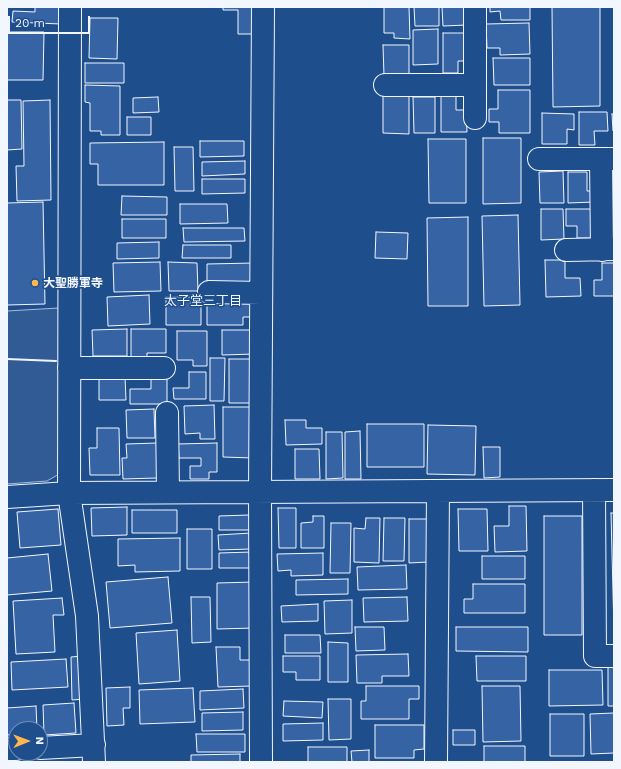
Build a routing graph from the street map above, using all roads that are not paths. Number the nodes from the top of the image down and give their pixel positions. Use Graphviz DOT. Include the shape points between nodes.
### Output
graph roads {
  1 [pos="70,7"];
  2 [pos="262,7"];
  3 [pos="475,7"];
  4 [pos="385,85"];
  5 [pos="475,85"];
  6 [pos="475,118"];
  7 [pos="539,159"];
  8 [pos="607,159"];
  9 [pos="566,250"];
  10 [pos="608,250"];
  11 [pos="209,292"];
  12 [pos="261,293"];
  13 [pos="69,368"];
  14 [pos="164,368"];
  15 [pos="168,413"];
  16 [pos="604,490"];
  17 [pos="438,491"];
  18 [pos="168,492"];
  19 [pos="260,492"];
  20 [pos="69,493"];
  21 [pos="7,497"];
  22 [pos="614,656"];
  23 [pos="48,749"];
  24 [pos="94,754"];
  25 [pos="261,762"];
  26 [pos="436,762"];
  1 -- 13 [label="street"];
  2 -- 12 [label="street"];
  3 -- 5 [label="street"];
  4 -- 5 [label="street"];
  5 -- 6 [label="street"];
  7 -- 8 [label="street"];
  8 -- 10 [label="street"];
  9 -- 10 [label="street"];
  11 -- 12 [label="street"];
  12 -- 19 [label="street"];
  13 -- 14 [label="street"];
  13 -- 20 [label="street"];
  15 -- 18 [label="street"];
  16 -- 17 [label="street"];
  16 -- 22 [label="street" via="595,656"];
  17 -- 19 [label="street"];
  17 -- 26 [label="street"];
  18 -- 19 [label="street"];
  18 -- 20 [label="street"];
  19 -- 25 [label="street"];
  20 -- 21 [label="street"];
  20 -- 24 [label="street" via="87,616"];
  23 -- 24 [label="street"];
}
